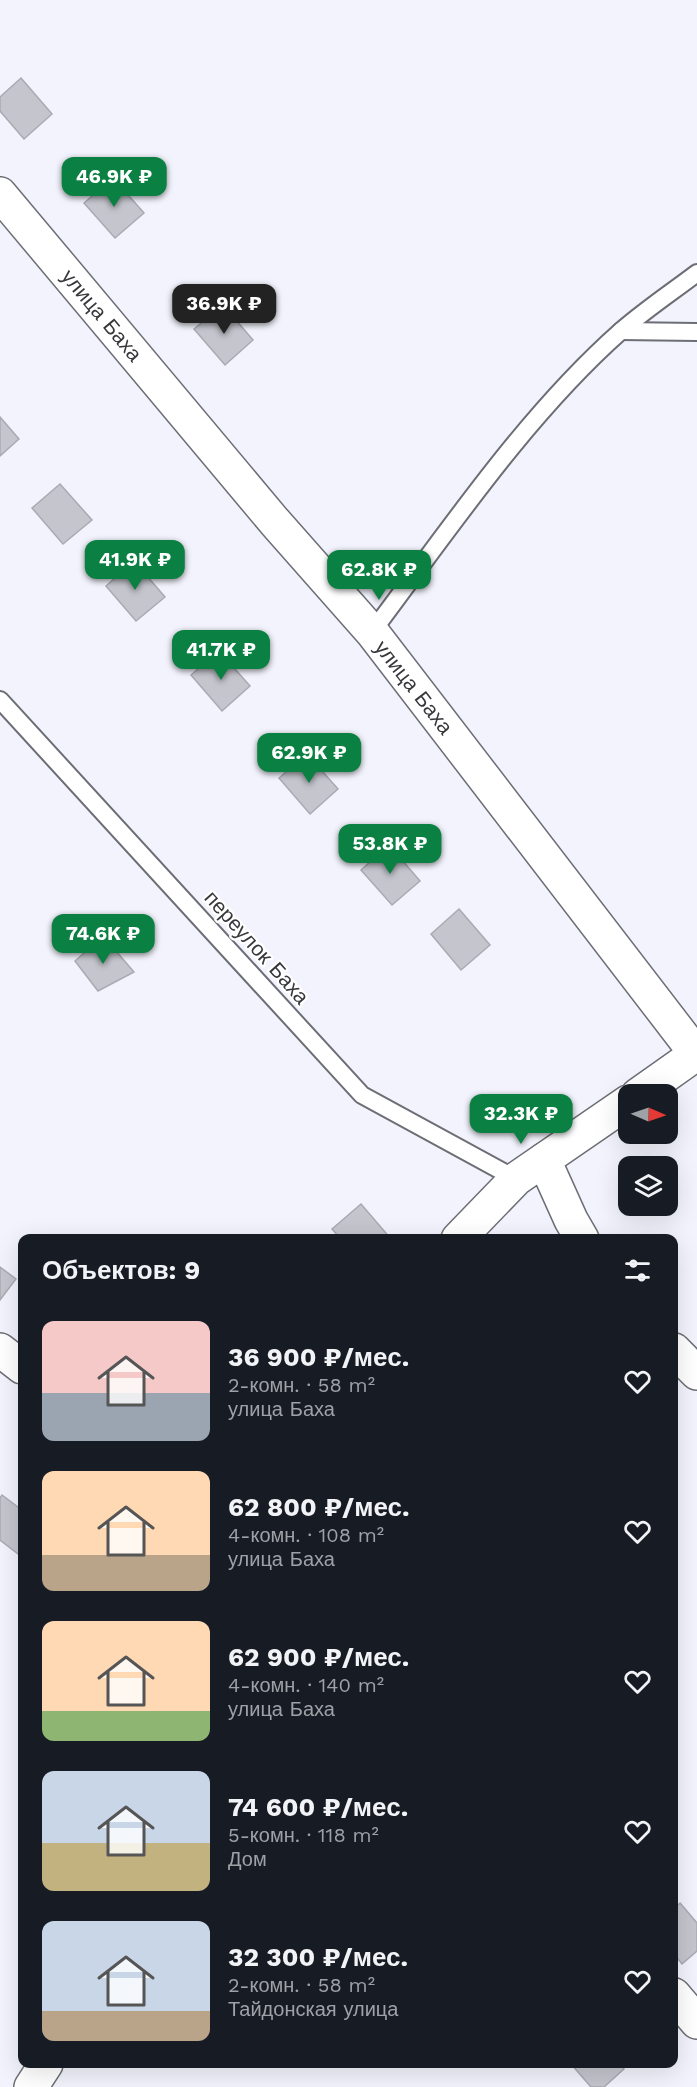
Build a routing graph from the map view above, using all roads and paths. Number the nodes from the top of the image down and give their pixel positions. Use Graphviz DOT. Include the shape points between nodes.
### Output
graph roads {
  1 [pos="0,194"];
  2 [pos="697,273"];
  3 [pos="621,331"];
  4 [pos="697,332"];
  5 [pos="372,632"];
  6 [pos="0,700"];
  7 [pos="697,1054"];
  8 [pos="654,1084"];
  9 [pos="618,1109"];
  10 [pos="544,1160"];
  11 [pos="516,1179"];
  12 [pos="463,1234"];
  13 [pos="580,1234"];
  14 [pos="0,1350"];
  15 [pos="678,1354"];
  16 [pos="18,1364"];
  17 [pos="697,1373"];
  18 [pos="678,2000"];
  19 [pos="697,2022"];
  20 [pos="44,2068"];
  21 [pos="32,2087"];
  1 -- 5 [label="street, улица Баха"];
  2 -- 3 [label="lane"];
  3 -- 4 [label="lane"];
  3 -- 5 [label="lane" via="555,399 492,473"];
  5 -- 7 [label="street, улица Баха"];
  6 -- 11 [label="lane, переулок Баха" via="362,1095"];
  7 -- 8 [label="street"];
  9 -- 10 [label="street"];
  10 -- 11 [label="street"];
  10 -- 13 [label="street"];
  11 -- 12 [label="street"];
  14 -- 16 [label="street"];
  15 -- 17 [label="street"];
  18 -- 19 [label="street"];
  20 -- 21 [label="street"];
}
